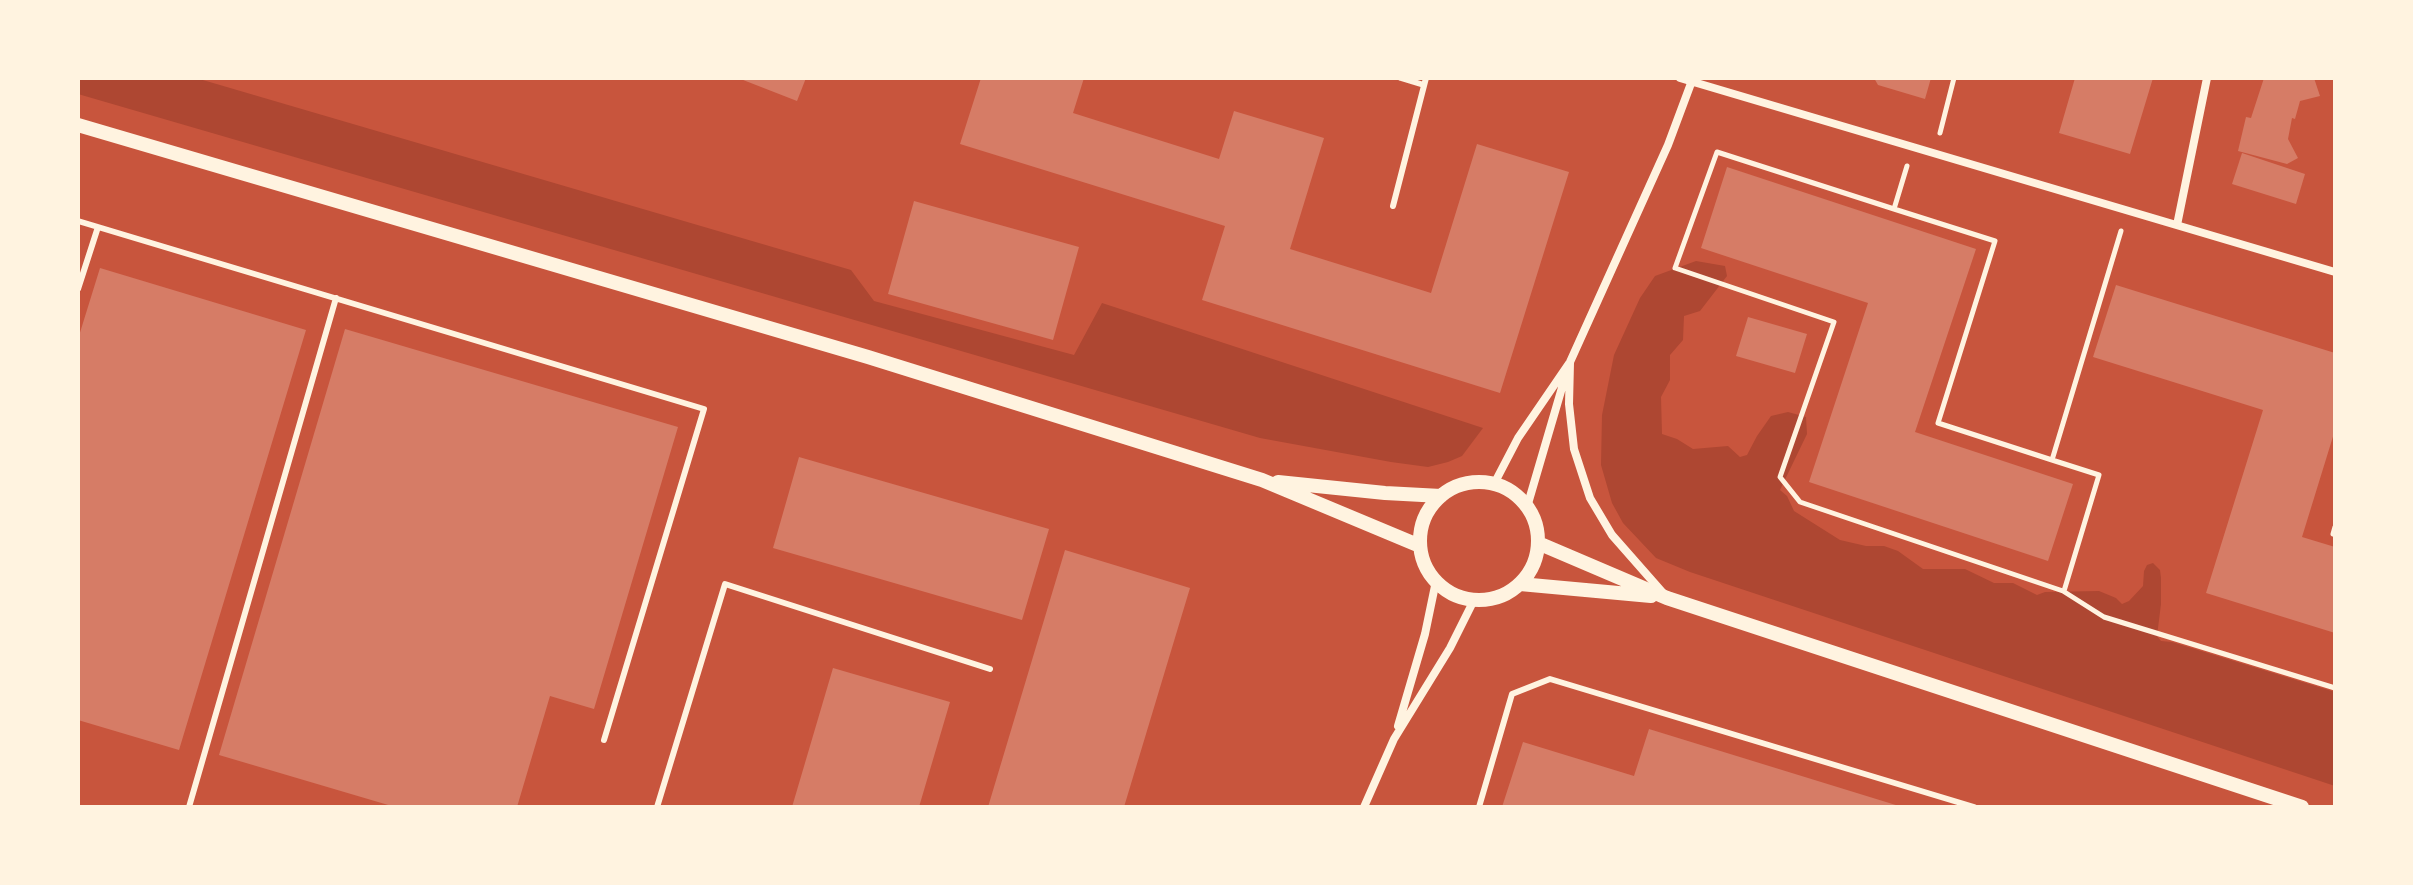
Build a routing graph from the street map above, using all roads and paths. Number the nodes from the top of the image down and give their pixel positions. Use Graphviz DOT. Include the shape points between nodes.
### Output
graph roads {
  1 [pos="1401,78"];
  2 [pos="1680,78"];
  3 [pos="1954,78"];
  4 [pos="2207,78"];
  5 [pos="1693,80"];
  6 [pos="1425,82"];
  7 [pos="78,125"];
  8 [pos="1913,148"];
  9 [pos="1934,153"];
  10 [pos="1393,206"];
  11 [pos="1894,209"];
  12 [pos="2127,210"];
  13 [pos="78,221"];
  14 [pos="2177,225"];
  15 [pos="98,227"];
  16 [pos="2335,272"];
  17 [pos="78,289"];
  18 [pos="336,298"];
  19 [pos="1570,362"];
  20 [pos="2052,460"];
  21 [pos="1262,480"];
  22 [pos="1494,484"];
  23 [pos="1441,496"];
  24 [pos="1527,507"];
  25 [pos="2335,527"];
  26 [pos="2335,534"];
  27 [pos="1538,543"];
  28 [pos="1420,546"];
  29 [pos="1436,581"];
  30 [pos="1520,584"];
  31 [pos="2063,591"];
  32 [pos="1667,598"];
  33 [pos="1474,600"];
  34 [pos="990,669"];
  35 [pos="2335,688"];
  36 [pos="1394,739"];
  37 [pos="604,740"];
  38 [pos="189,807"];
  39 [pos="657,807"];
  40 [pos="1364,807"];
  41 [pos="1479,807"];
  42 [pos="1974,807"];
  43 [pos="2302,807"];
  1 -- 6 [label="lane"];
  2 -- 5 [label="street"];
  3 -- 9 [label="path"];
  4 -- 14 [label="street"];
  5 -- 8 [label="street"];
  5 -- 19 [label="street"];
  6 -- 10 [label="lane"];
  7 -- 21 [label="street"];
  8 -- 9 [label="street"];
  8 -- 11 [label="path"];
  9 -- 12 [label="street"];
  11 -- 20 [label="path" via="1995,241 1938,423"];
  11 -- 31 [label="path" via="1717,152 1675,268 1834,322 1780,477 1800,502"];
  12 -- 14 [label="street"];
  12 -- 20 [label="path"];
  13 -- 15 [label="lane"];
  14 -- 16 [label="street"];
  15 -- 17 [label="lane"];
  15 -- 18 [label="lane"];
  18 -- 37 [label="lane" via="704,409"];
  18 -- 38 [label="lane"];
  19 -- 22 [label="street"];
  19 -- 24 [label="street"];
  19 -- 32 [label="street" via="1574,449 1590,498 1612,535"];
  20 -- 31 [label="path" via="2099,475"];
  21 -- 23 [label="street"];
  21 -- 28 [label="street"];
  22 -- 23 [label="street" via="1466,484"];
  22 -- 24 [label="street"];
  23 -- 28 [label="street" via="1425,519"];
  24 -- 27 [label="street"];
  25 -- 26 [label="path"];
  27 -- 30 [label="street"];
  27 -- 32 [label="street"];
  28 -- 29 [label="street"];
  29 -- 33 [label="street" via="1447,591"];
  29 -- 36 [label="street"];
  30 -- 32 [label="street"];
  30 -- 33 [label="street" via="1491,599"];
  31 -- 35 [label="path" via="2104,617"];
  32 -- 43 [label="street"];
  33 -- 36 [label="street"];
  34 -- 39 [label="lane" via="725,584"];
  36 -- 40 [label="street"];
  41 -- 42 [label="lane" via="1512,694 1550,679"];
}
